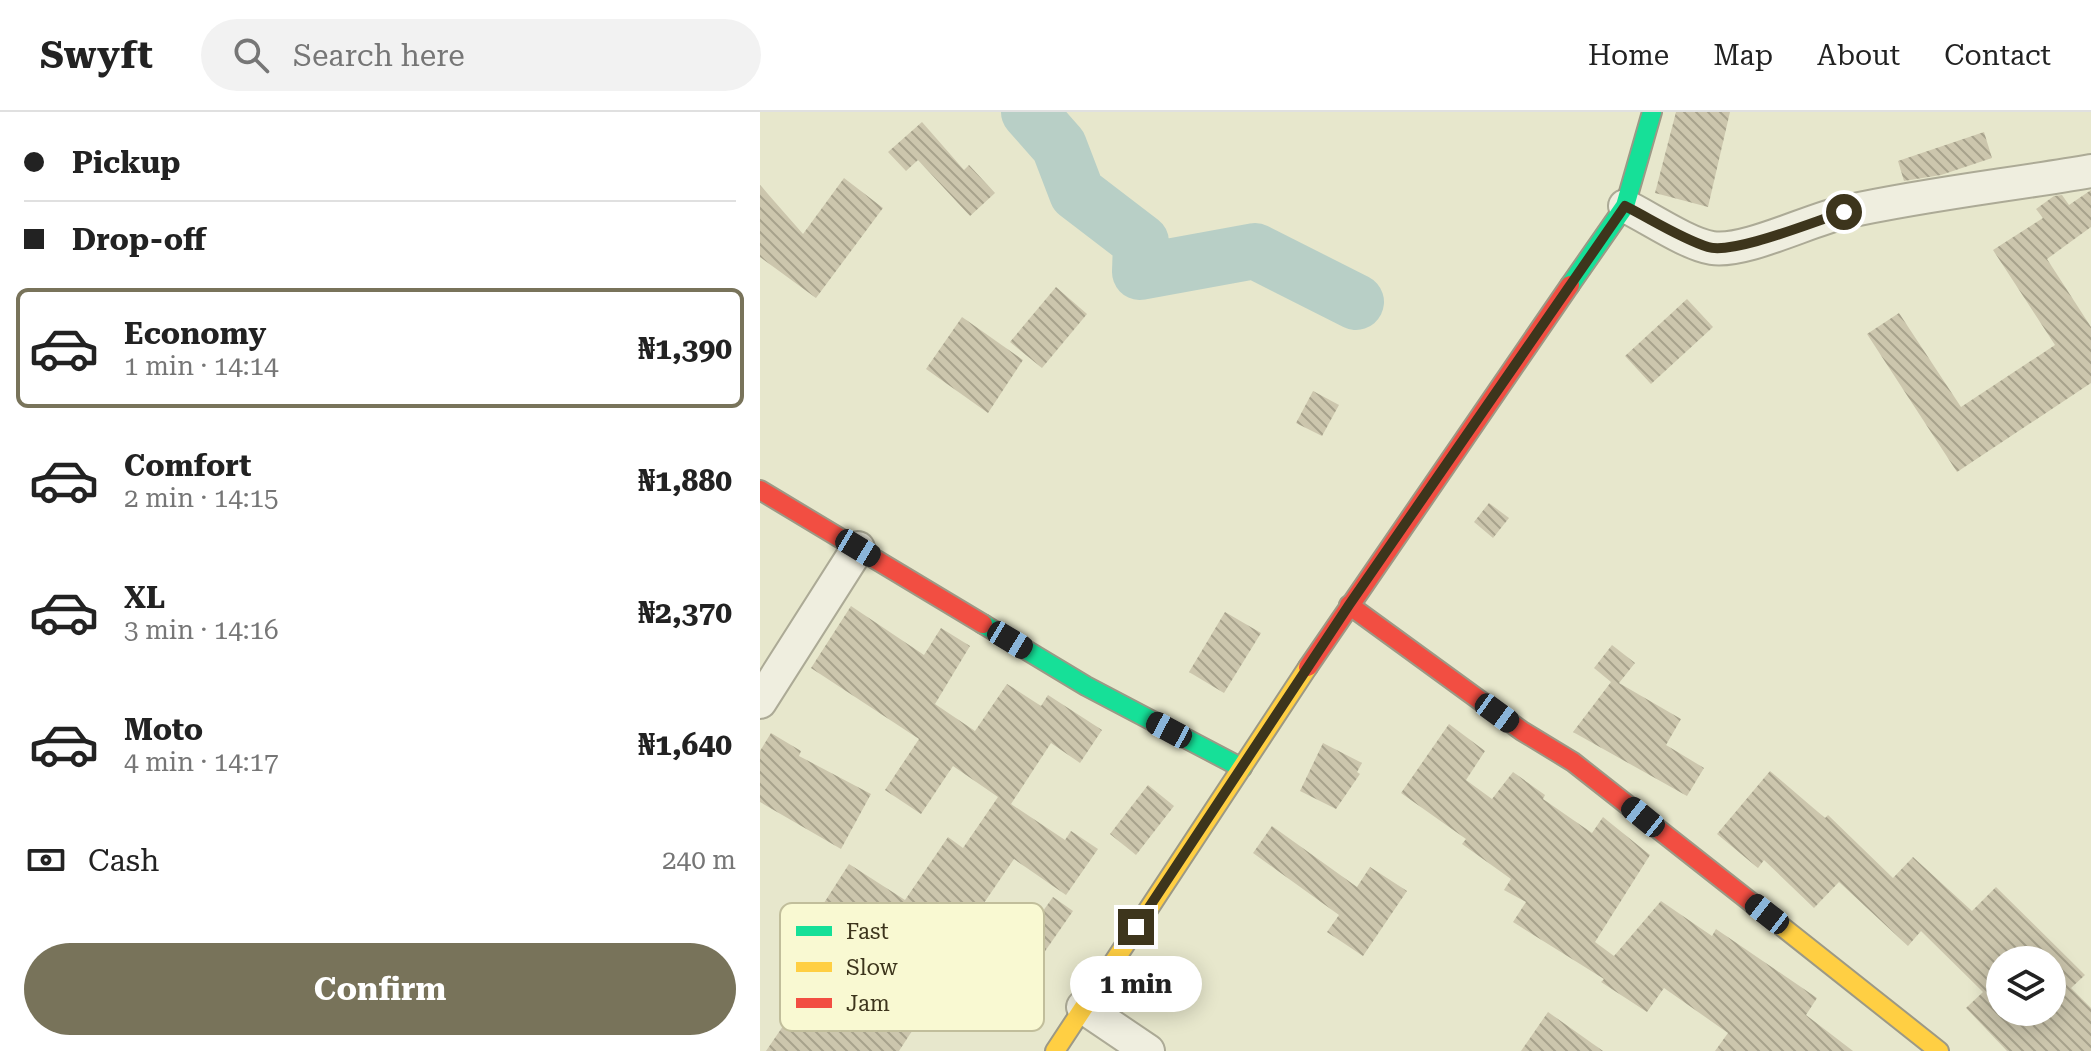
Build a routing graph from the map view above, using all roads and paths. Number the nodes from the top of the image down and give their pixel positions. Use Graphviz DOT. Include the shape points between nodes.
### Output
graph roads {
  1 [pos="1652,112"];
  2 [pos="2091,171"];
  3 [pos="1625,206"];
  4 [pos="760,490"];
  5 [pos="858,548"];
  6 [pos="1349,605"];
  7 [pos="760,702"];
  8 [pos="1242,768"];
  9 [pos="1083,1007"];
  10 [pos="1055,1051"];
  11 [pos="1148,1051"];
  12 [pos="1939,1051"];
  1 -- 3 [label="street"];
  2 -- 3 [label="street" via="1844,212 1728,249 1709,248"];
  3 -- 6 [label="street"];
  4 -- 5 [label="street"];
  5 -- 7 [label="street"];
  5 -- 8 [label="street" via="1086,686"];
  6 -- 8 [label="street"];
  6 -- 12 [label="street" via="1573,762"];
  8 -- 9 [label="street"];
  9 -- 10 [label="street"];
  9 -- 11 [label="street"];
}
